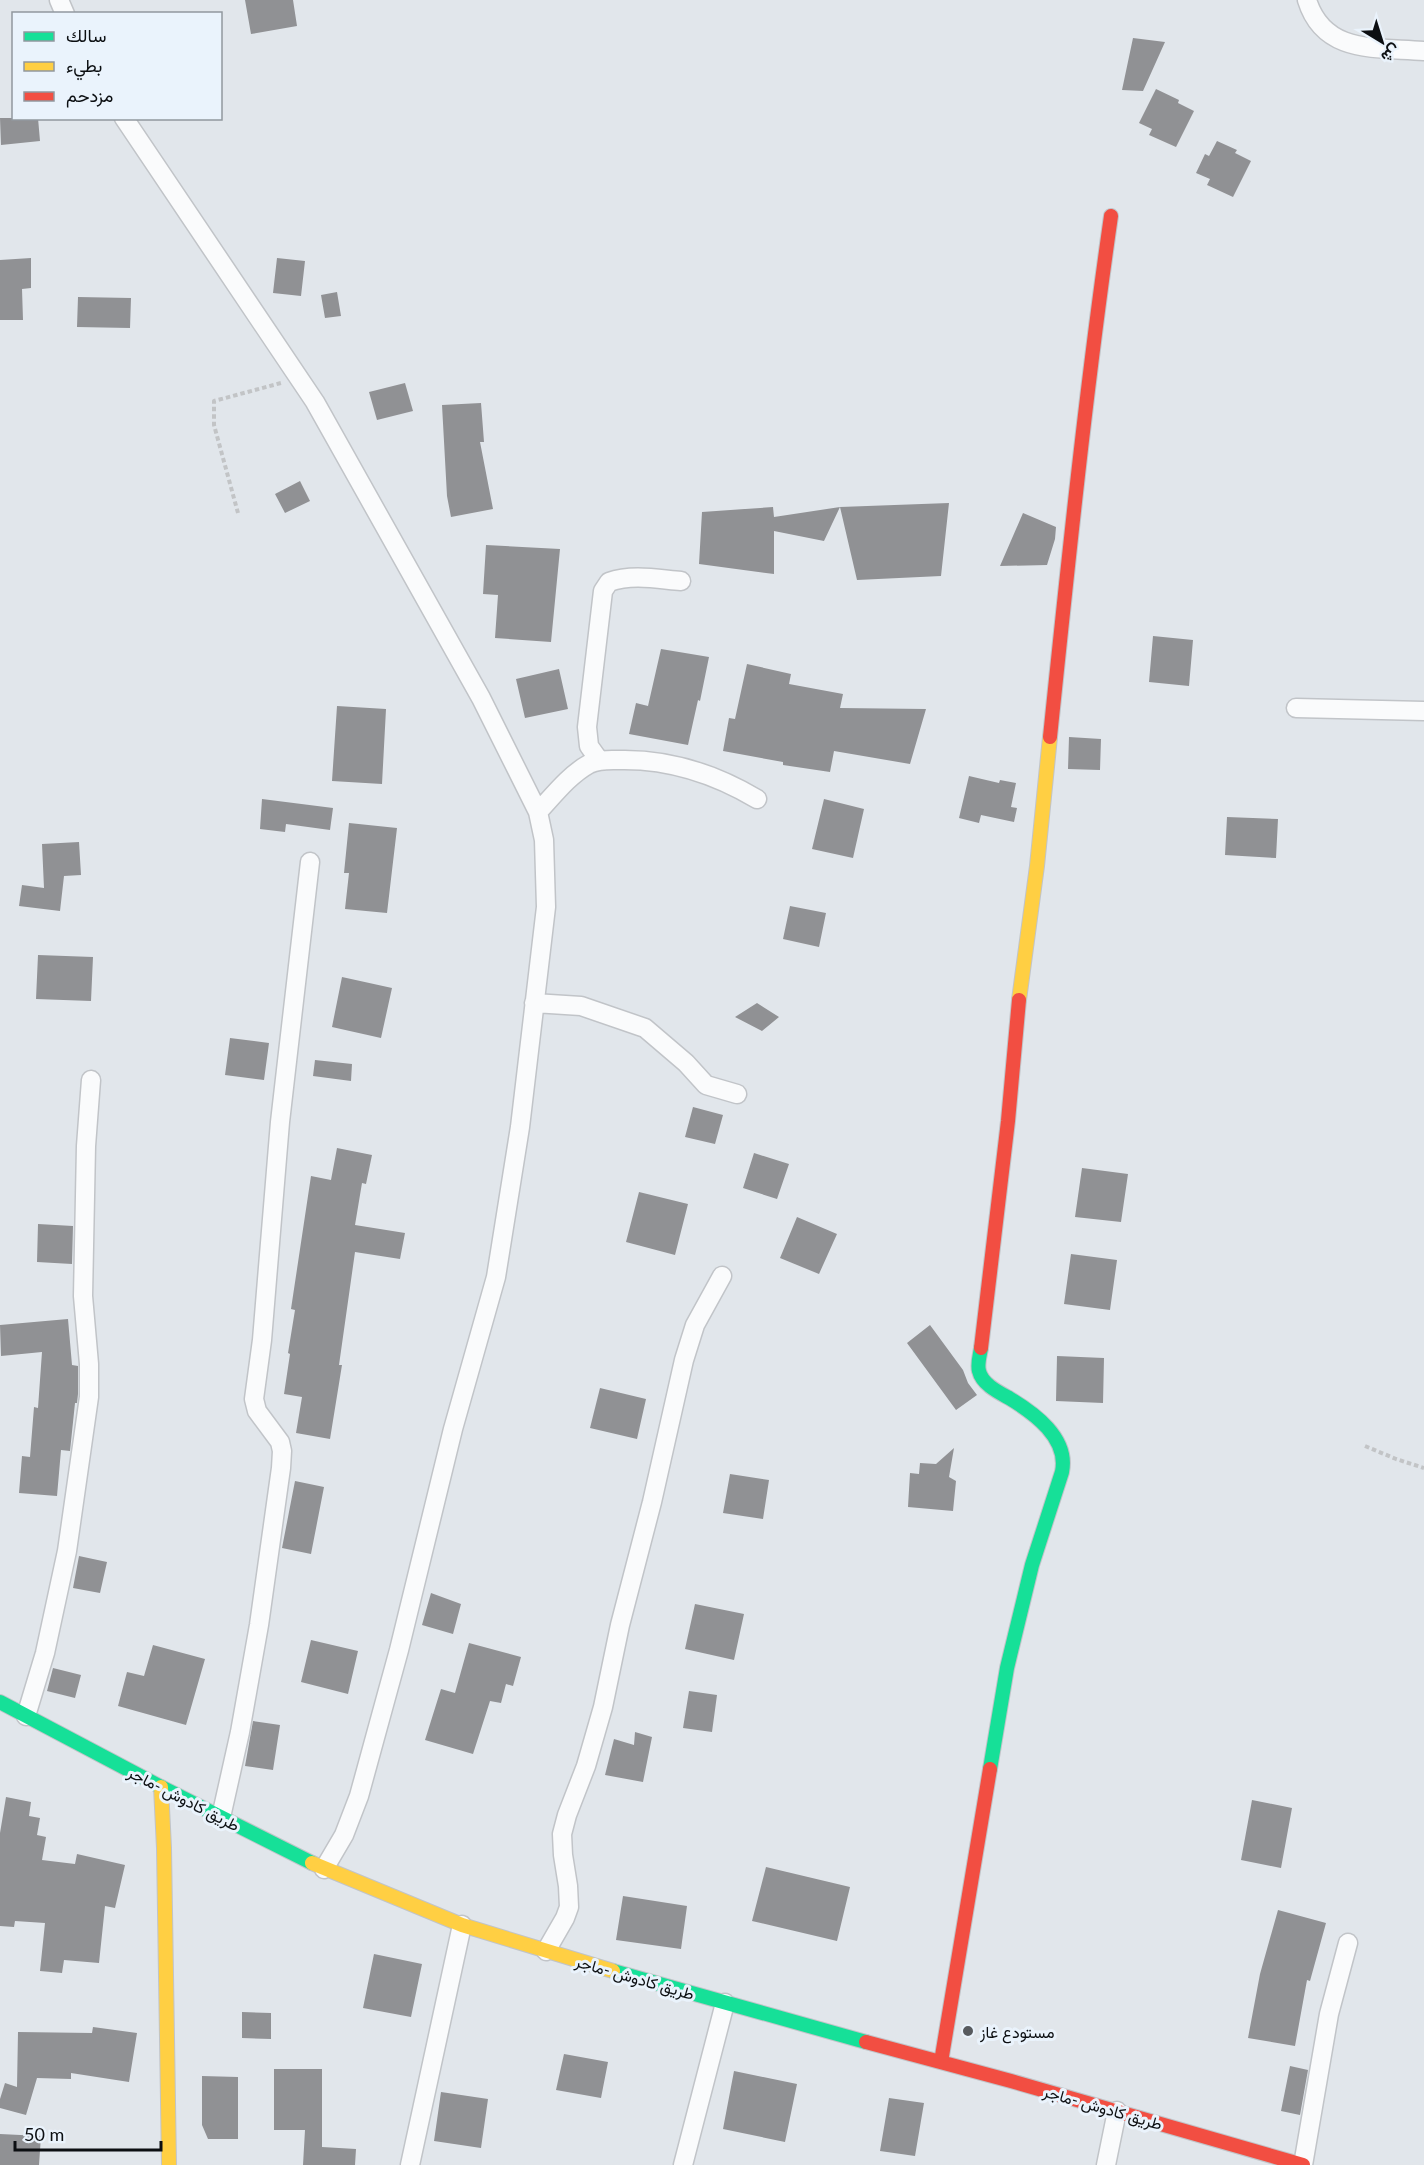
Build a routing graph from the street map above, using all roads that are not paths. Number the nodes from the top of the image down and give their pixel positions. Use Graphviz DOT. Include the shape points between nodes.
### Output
graph roads {
  1 [pos="1307,0"];
  2 [pos="1424,51"];
  3 [pos="125,120"];
  4 [pos="1111,216"];
  5 [pos="681,581"];
  6 [pos="1296,708"];
  7 [pos="1424,711"];
  8 [pos="599,760"];
  9 [pos="757,799"];
  10 [pos="538,812"];
  11 [pos="310,862"];
  12 [pos="534,1003"];
  13 [pos="91,1080"];
  14 [pos="737,1094"];
  15 [pos="722,1276"];
  16 [pos="0,1702"];
  17 [pos="26,1716"];
  18 [pos="161,1787"];
  19 [pos="221,1817"];
  20 [pos="324,1869"];
  21 [pos="462,1925"];
  22 [pos="1348,1943"];
  23 [pos="546,1951"];
  24 [pos="725,2003"];
  25 [pos="941,2062"];
  26 [pos="1117,2111"];
  27 [pos="169,2165"];
  28 [pos="410,2165"];
  29 [pos="683,2165"];
  30 [pos="1106,2165"];
  31 [pos="1303,2165"];
  1 -- 2 [label="street" via="1311,13 1333,38 1361,46"];
  3 -- 10 [label="street" via="299,378 481,698"];
  4 -- 25 [label="main road" via="1072,520 1037,866 978,1369 982,1380 993,1390 1015,1402 1052,1433 1063,1457 1062,1472 1032,1565 1007,1668"];
  5 -- 8 [label="street" via="619,578 609,582 603,591 587,727 589,746"];
  6 -- 7 [label="street"];
  8 -- 9 [label="street" via="664,762 731,784"];
  8 -- 10 [label="street" via="572,777"];
  10 -- 12 [label="street" via="544,840 546,907"];
  11 -- 19 [label="street" via="254,1399 257,1411 280,1442 281,1468 240,1732"];
  12 -- 14 [label="street" via="581,1006 645,1029 706,1085"];
  12 -- 20 [label="street" via="520,1127 496,1277 362,1785 344,1835"];
  13 -- 17 [label="street" via="83,1296 89,1397 67,1551 45,1653"];
  15 -- 23 [label="street" via="695,1325 684,1360 603,1707 562,1834 569,1907"];
  16 -- 17 [label="main road, طريق كادوش -ماجر"];
  17 -- 18 [label="main road, طريق كادوش -ماجر"];
  18 -- 19 [label="main road, طريق كادوش -ماجر"];
  18 -- 27 [label="main road"];
  19 -- 20 [label="main road, طريق كادوش -ماجر"];
  20 -- 21 [label="main road, طريق كادوش -ماجر"];
  21 -- 23 [label="main road, طريق كادوش -ماجر"];
  21 -- 28 [label="street"];
  22 -- 31 [label="street" via="1329,2014"];
  23 -- 24 [label="main road, طريق كادوش -ماجر"];
  24 -- 25 [label="main road, طريق كادوش -ماجر"];
  24 -- 29 [label="street"];
  25 -- 26 [label="main road, طريق كادوش -ماجر"];
  26 -- 30 [label="street"];
  26 -- 31 [label="main road, طريق كادوش -ماجر"];
}
